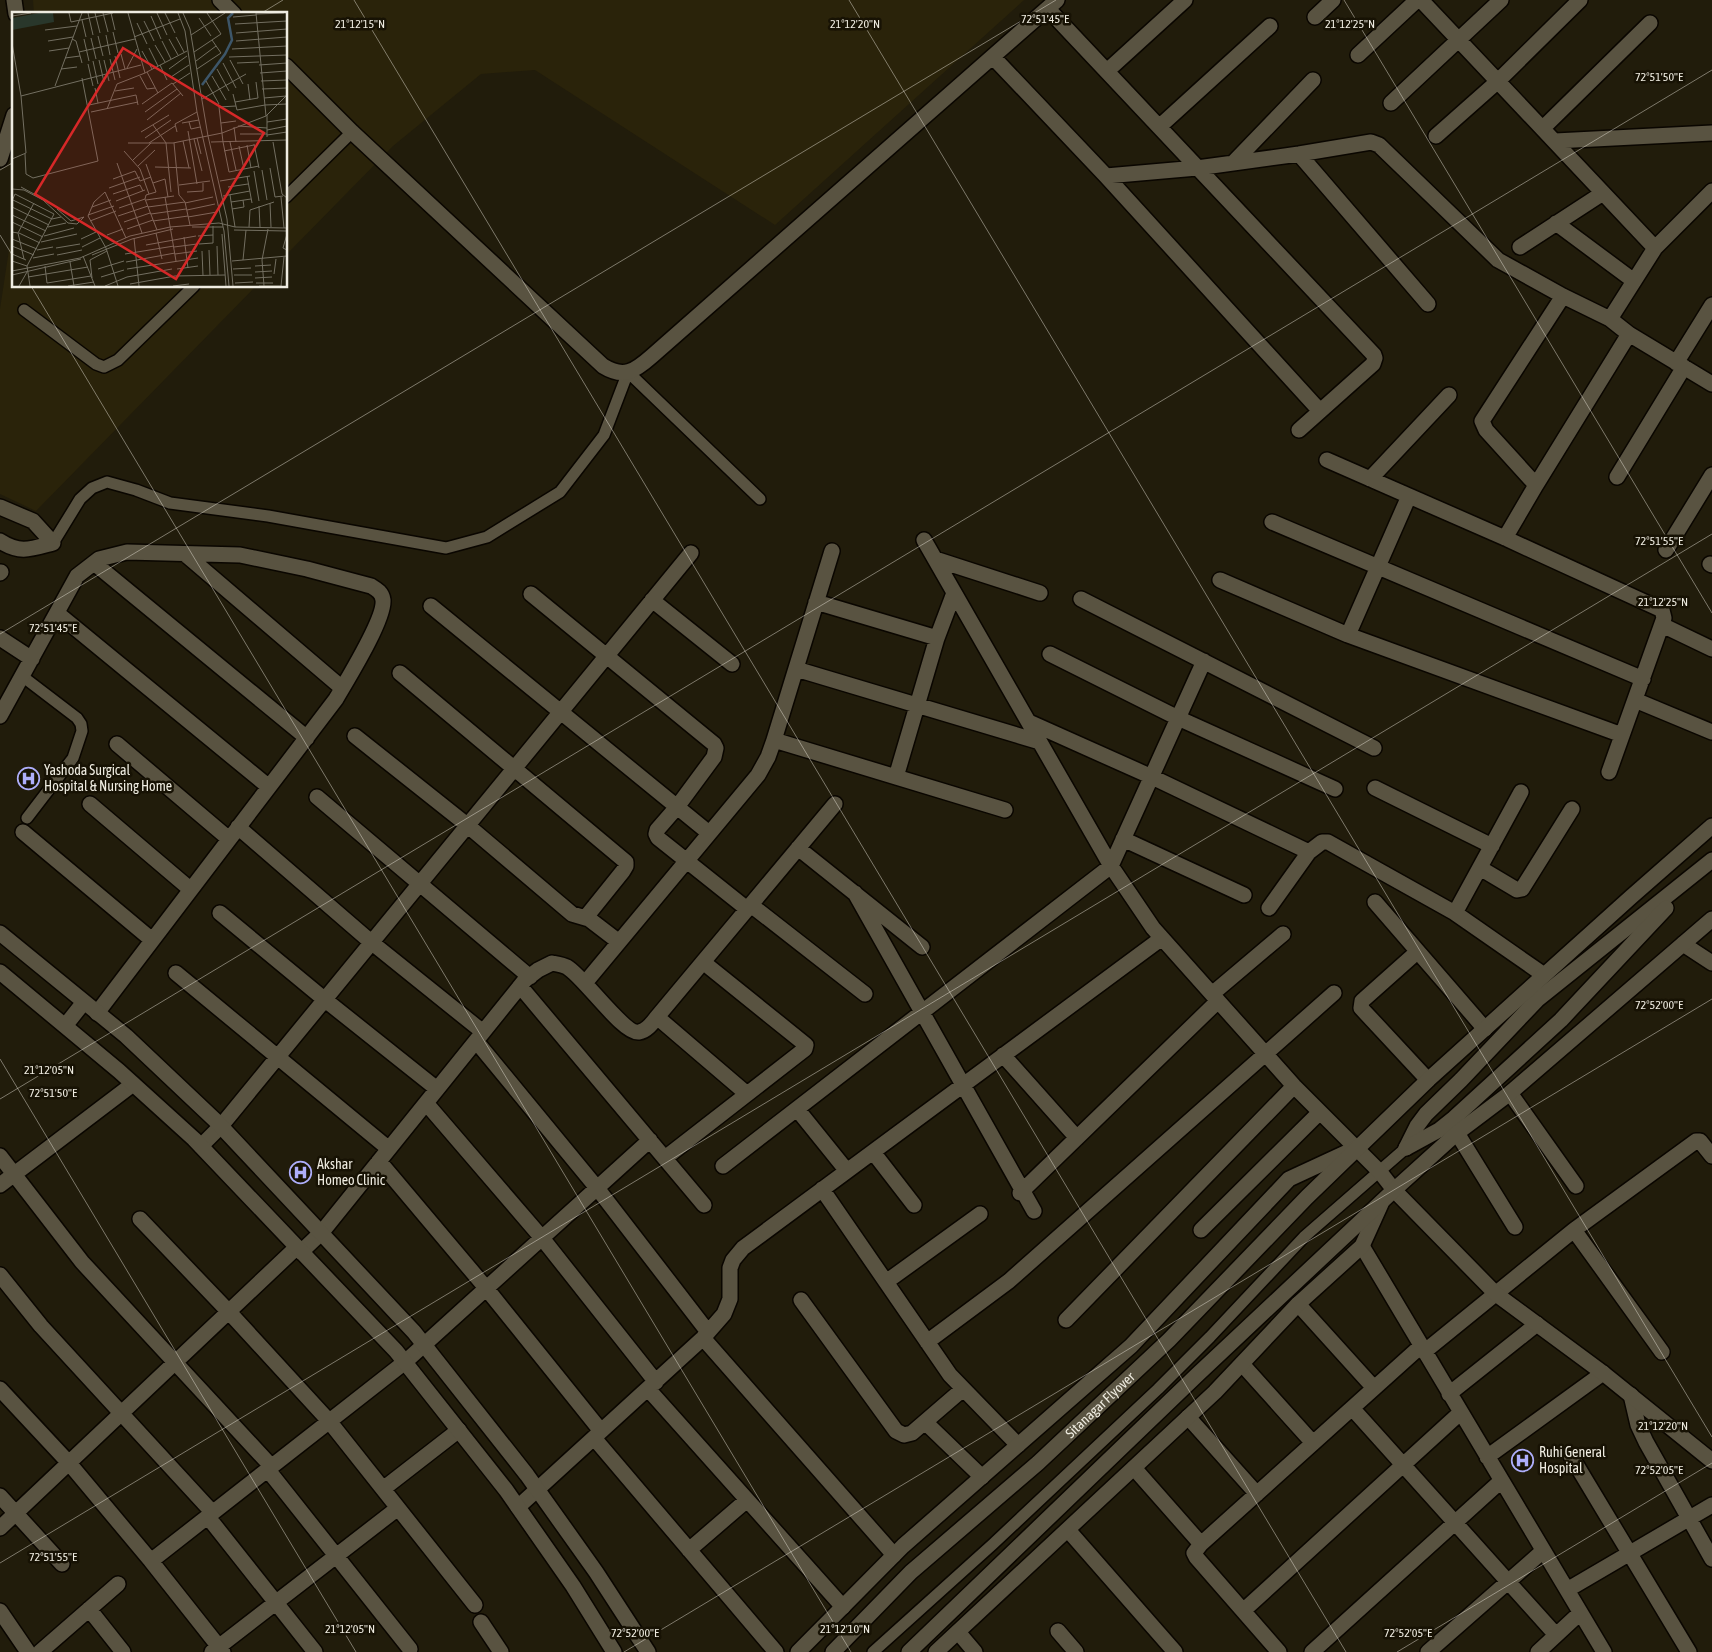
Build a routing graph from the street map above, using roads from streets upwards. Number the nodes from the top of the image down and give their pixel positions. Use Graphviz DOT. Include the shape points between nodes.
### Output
graph roads {
  1 [pos="220,0"];
  2 [pos="1185,0"];
  3 [pos="1333,0"];
  4 [pos="1419,0"];
  5 [pos="1501,0"];
  6 [pos="1580,0"];
  7 [pos="1052,4"];
  8 [pos="232,12"];
  9 [pos="1315,17"];
  10 [pos="1650,23"];
  11 [pos="1270,26"];
  12 [pos="1458,40"];
  13 [pos="1358,55"];
  14 [pos="993,57"];
  15 [pos="288,68"];
  16 [pos="1107,71"];
  17 [pos="1313,80"];
  18 [pos="1497,82"];
  19 [pos="1391,103"];
  20 [pos="12,122"];
  21 [pos="1159,127"];
  22 [pos="1543,128"];
  23 [pos="1712,133"];
  24 [pos="1436,136"];
  25 [pos="1555,141"];
  26 [pos="1299,154"];
  27 [pos="0,159"];
  28 [pos="1234,162"];
  29 [pos="1197,168"];
  30 [pos="1106,176"];
  31 [pos="1712,191"];
  32 [pos="1603,193"];
  33 [pos="1556,223"];
  34 [pos="1520,247"];
  35 [pos="1655,248"];
  36 [pos="1634,281"];
  37 [pos="1563,296"];
  38 [pos="1428,304"];
  39 [pos="1712,305"];
  40 [pos="1610,319"];
  41 [pos="1629,334"];
  42 [pos="1680,365"];
  43 [pos="1712,384"];
  44 [pos="1448,394"];
  45 [pos="1320,411"];
  46 [pos="1298,430"];
  47 [pos="1327,460"];
  48 [pos="1712,475"];
  49 [pos="1617,477"];
  50 [pos="1370,479"];
  51 [pos="1536,485"];
  52 [pos="1409,496"];
  53 [pos="0,507"];
  54 [pos="1272,522"];
  55 [pos="1505,538"];
  56 [pos="924,540"];
  57 [pos="0,541"];
  58 [pos="1666,550"];
  59 [pos="832,551"];
  60 [pos="691,553"];
  61 [pos="185,554"];
  62 [pos="935,559"];
  63 [pos="94,563"];
  64 [pos="1377,567"];
  65 [pos="1220,580"];
  66 [pos="954,593"];
  67 [pos="1040,593"];
  68 [pos="531,594"];
  69 [pos="1081,599"];
  70 [pos="652,600"];
  71 [pos="816,602"];
  72 [pos="431,606"];
  73 [pos="57,613"];
  74 [pos="1662,625"];
  75 [pos="1348,635"];
  76 [pos="0,638"];
  77 [pos="937,638"];
  78 [pos="1712,649"];
  79 [pos="1050,654"];
  80 [pos="606,655"];
  81 [pos="32,659"];
  82 [pos="1204,661"];
  83 [pos="732,664"];
  84 [pos="796,669"];
  85 [pos="400,673"];
  86 [pos="1643,679"];
  87 [pos="342,688"];
  88 [pos="1635,700"];
  89 [pos="917,706"];
  90 [pos="561,711"];
  91 [pos="0,716"];
  92 [pos="1178,718"];
  93 [pos="1028,722"];
  94 [pos="1712,732"];
  95 [pos="1622,735"];
  96 [pos="355,736"];
  97 [pos="307,738"];
  98 [pos="774,740"];
  99 [pos="1040,742"];
  100 [pos="117,744"];
  101 [pos="1374,748"];
  102 [pos="513,769"];
  103 [pos="1609,772"];
  104 [pos="896,777"];
  105 [pos="1152,777"];
  106 [pos="269,787"];
  107 [pos="1375,788"];
  108 [pos="1335,789"];
  109 [pos="1521,792"];
  110 [pos="317,798"];
  111 [pos="90,804"];
  112 [pos="835,804"];
  113 [pos="677,807"];
  114 [pos="1572,809"];
  115 [pos="1005,810"];
  116 [pos="25,825"];
  117 [pos="467,825"];
  118 [pos="1712,826"];
  119 [pos="233,833"];
  120 [pos="709,833"];
  121 [pos="1123,839"];
  122 [pos="1492,846"];
  123 [pos="798,848"];
  124 [pos="1309,852"];
  125 [pos="1712,860"];
  126 [pos="686,861"];
  127 [pos="1111,866"];
  128 [pos="1480,868"];
  129 [pos="1701,870"];
  130 [pos="418,884"];
  131 [pos="190,889"];
  132 [pos="854,893"];
  133 [pos="1244,895"];
  134 [pos="1375,902"];
  135 [pos="749,907"];
  136 [pos="1269,908"];
  137 [pos="220,913"];
  138 [pos="1455,913"];
  139 [pos="586,917"];
  140 [pos="1712,919"];
  141 [pos="0,933"];
  142 [pos="1282,934"];
  143 [pos="1162,938"];
  144 [pos="152,940"];
  145 [pos="371,942"];
  146 [pos="619,942"];
  147 [pos="1683,944"];
  148 [pos="922,947"];
  149 [pos="1417,952"];
  150 [pos="703,962"];
  151 [pos="1712,963"];
  152 [pos="0,972"];
  153 [pos="176,973"];
  154 [pos="1544,975"];
  155 [pos="525,981"];
  156 [pos="585,982"];
  157 [pos="1334,993"];
  158 [pos="865,994"];
  159 [pos="1215,998"];
  160 [pos="324,1000"];
  161 [pos="84,1002"];
  162 [pos="97,1012"];
  163 [pos="657,1017"];
  164 [pos="65,1026"];
  165 [pos="1485,1029"];
  166 [pos="479,1037"];
  167 [pos="1264,1053"];
  168 [pos="277,1056"];
  169 [pos="1003,1056"];
  170 [pos="1428,1080"];
  171 [pos="133,1084"];
  172 [pos="1294,1086"];
  173 [pos="437,1089"];
  174 [pos="747,1094"];
  175 [pos="1510,1094"];
  176 [pos="426,1103"];
  177 [pos="797,1109"];
  178 [pos="1320,1112"];
  179 [pos="221,1126"];
  180 [pos="1457,1133"];
  181 [pos="1077,1138"];
  182 [pos="650,1140"];
  183 [pos="201,1146"];
  184 [pos="1356,1148"];
  185 [pos="389,1149"];
  186 [pos="873,1152"];
  187 [pos="0,1156"];
  188 [pos="1712,1156"];
  189 [pos="665,1158"];
  190 [pos="379,1161"];
  191 [pos="723,1166"];
  192 [pos="847,1171"];
  193 [pos="14,1174"];
  194 [pos="0,1185"];
  195 [pos="1576,1186"];
  196 [pos="597,1188"];
  197 [pos="822,1189"];
  198 [pos="1394,1190"];
  199 [pos="1020,1193"];
  200 [pos="1381,1204"];
  201 [pos="704,1205"];
  202 [pos="914,1205"];
  203 [pos="1034,1211"];
  204 [pos="980,1214"];
  205 [pos="140,1219"];
  206 [pos="1515,1227"];
  207 [pos="1201,1230"];
  208 [pos="1574,1230"];
  209 [pos="322,1232"];
  210 [pos="542,1238"];
  211 [pos="1362,1246"];
  212 [pos="299,1249"];
  213 [pos="0,1275"];
  214 [pos="886,1282"];
  215 [pos="486,1288"];
  216 [pos="1496,1294"];
  217 [pos="801,1300"];
  218 [pos="1298,1304"];
  219 [pos="229,1312"];
  220 [pos="1066,1320"];
  221 [pos="1536,1324"];
  222 [pos="706,1335"];
  223 [pos="928,1342"];
  224 [pos="424,1344"];
  225 [pos="1422,1349"];
  226 [pos="1662,1352"];
  227 [pos="405,1362"];
  228 [pos="176,1363"];
  229 [pos="1242,1364"];
  230 [pos="1603,1373"];
  231 [pos="652,1386"];
  232 [pos="1374,1388"];
  233 [pos="0,1389"];
  234 [pos="963,1389"];
  235 [pos="1449,1394"];
  236 [pos="1631,1395"];
  237 [pos="1352,1408"];
  238 [pos="1460,1412"];
  239 [pos="121,1414"];
  240 [pos="1188,1417"];
  241 [pos="329,1421"];
  242 [pos="924,1422"];
  243 [pos="459,1430"];
  244 [pos="598,1435"];
  245 [pos="1313,1443"];
  246 [pos="1018,1445"];
  247 [pos="1571,1456"];
  248 [pos="1487,1457"];
  249 [pos="1712,1460"];
  250 [pos="69,1463"];
  251 [pos="1402,1465"];
  252 [pos="270,1468"];
  253 [pos="1134,1468"];
  254 [pos="982,1477"];
  255 [pos="1501,1481"];
  256 [pos="383,1490"];
  257 [pos="537,1490"];
  258 [pos="1257,1494"];
  259 [pos="0,1496"];
  260 [pos="747,1500"];
  261 [pos="1712,1504"];
  262 [pos="518,1507"];
  263 [pos="398,1508"];
  264 [pos="16,1513"];
  265 [pos="210,1515"];
  266 [pos="1689,1518"];
  267 [pos="1455,1522"];
  268 [pos="0,1528"];
  269 [pos="1068,1530"];
  270 [pos="1201,1544"];
  271 [pos="689,1550"];
  272 [pos="1543,1551"];
  273 [pos="1630,1553"];
  274 [pos="894,1555"];
  275 [pos="336,1556"];
  276 [pos="1712,1560"];
  277 [pos="151,1561"];
  278 [pos="62,1564"];
  279 [pos="1508,1582"];
  280 [pos="118,1584"];
  281 [pos="1567,1590"];
  282 [pos="276,1602"];
  283 [pos="475,1605"];
  284 [pos="842,1607"];
  285 [pos="89,1609"];
  286 [pos="0,1611"];
  287 [pos="1243,1611"];
  288 [pos="1580,1613"];
  289 [pos="481,1622"];
  290 [pos="958,1632"];
  291 [pos="1058,1632"];
  292 [pos="1556,1635"];
  293 [pos="410,1649"];
  294 [pos="218,1650"];
  295 [pos="28,1652"];
  296 [pos="40,1652"];
  297 [pos="123,1652"];
  298 [pos="315,1652"];
  299 [pos="501,1652"];
  300 [pos="614,1652"];
  301 [pos="648,1652"];
  302 [pos="776,1652"];
  303 [pos="798,1652"];
  304 [pos="833,1652"];
  305 [pos="909,1652"];
  306 [pos="936,1652"];
  307 [pos="975,1652"];
  308 [pos="1076,1652"];
  309 [pos="1175,1652"];
  310 [pos="1279,1652"];
  311 [pos="1312,1652"];
  312 [pos="1428,1652"];
  313 [pos="1538,1652"];
  314 [pos="1604,1652"];
  315 [pos="1689,1652"];
  1 -- 8 [label="street"];
  2 -- 16 [label="street"];
  3 -- 9 [label="street"];
  4 -- 12 [label="street"];
  4 -- 13 [label="street"];
  5 -- 12 [label="street"];
  6 -- 18 [label="street"];
  7 -- 14 [label="street"];
  7 -- 16 [label="street"];
  10 -- 22 [label="street"];
  11 -- 21 [label="street"];
  12 -- 18 [label="street"];
  12 -- 19 [label="street"];
  14 -- 15 [label="street" via="652,356 628,372 614,372 603,366 352,132"];
  14 -- 30 [label="street"];
  16 -- 21 [label="street"];
  17 -- 28 [label="street"];
  18 -- 22 [label="street"];
  18 -- 24 [label="street"];
  20 -- 27 [label="street"];
  21 -- 29 [label="street"];
  22 -- 25 [label="street"];
  23 -- 25 [label="street"];
  25 -- 32 [label="street"];
  26 -- 28 [label="street"];
  26 -- 37 [label="street" via="1371,142 1379,144 1498,260"];
  26 -- 38 [label="street"];
  28 -- 29 [label="street"];
  29 -- 30 [label="street"];
  29 -- 45 [label="street" via="1374,355 1373,364"];
  30 -- 45 [label="street"];
  31 -- 35 [label="street"];
  32 -- 33 [label="street"];
  32 -- 35 [label="street"];
  33 -- 34 [label="street"];
  33 -- 36 [label="street"];
  35 -- 36 [label="street"];
  36 -- 40 [label="street"];
  37 -- 40 [label="street"];
  37 -- 51 [label="street" via="1482,421 1486,430"];
  39 -- 42 [label="street"];
  40 -- 41 [label="street"];
  41 -- 42 [label="street"];
  41 -- 51 [label="street"];
  42 -- 43 [label="street"];
  42 -- 49 [label="street"];
  44 -- 50 [label="street"];
  45 -- 46 [label="street"];
  47 -- 50 [label="street"];
  48 -- 58 [label="street"];
  50 -- 52 [label="street"];
  51 -- 55 [label="street"];
  52 -- 55 [label="street"];
  52 -- 64 [label="street"];
  53 -- 57 [label="street" via="33,521 53,543 25,551"];
  54 -- 64 [label="street"];
  55 -- 74 [label="street" via="1659,607 1664,612"];
  56 -- 62 [label="street"];
  59 -- 71 [label="street"];
  60 -- 70 [label="street"];
  61 -- 63 [label="street" via="126,552"];
  61 -- 87 [label="street"];
  61 -- 87 [label="street" via="240,555 308,569 379,591 383,599 382,611"];
  62 -- 66 [label="street"];
  62 -- 67 [label="street"];
  63 -- 73 [label="street" via="77,576"];
  63 -- 97 [label="street"];
  64 -- 75 [label="street"];
  64 -- 86 [label="street"];
  65 -- 75 [label="street"];
  66 -- 77 [label="street"];
  66 -- 93 [label="street"];
  68 -- 80 [label="street"];
  69 -- 82 [label="street"];
  70 -- 80 [label="street"];
  70 -- 83 [label="street"];
  71 -- 77 [label="street"];
  71 -- 84 [label="street"];
  72 -- 90 [label="street"];
  73 -- 81 [label="street"];
  73 -- 106 [label="street"];
  74 -- 78 [label="street"];
  74 -- 86 [label="street"];
  75 -- 95 [label="street"];
  76 -- 81 [label="street"];
  77 -- 89 [label="street"];
  79 -- 92 [label="street"];
  80 -- 90 [label="street"];
  80 -- 113 [label="street" via="716,748 714,757"];
  81 -- 91 [label="street"];
  82 -- 92 [label="street"];
  82 -- 101 [label="street"];
  84 -- 89 [label="street"];
  84 -- 98 [label="street"];
  85 -- 102 [label="street"];
  86 -- 88 [label="street"];
  87 -- 97 [label="street"];
  88 -- 94 [label="street"];
  88 -- 95 [label="street"];
  89 -- 99 [label="street"];
  89 -- 104 [label="street"];
  90 -- 102 [label="street"];
  90 -- 113 [label="street"];
  92 -- 105 [label="street"];
  92 -- 108 [label="street"];
  93 -- 99 [label="street"];
  93 -- 105 [label="street"];
  95 -- 103 [label="street"];
  96 -- 117 [label="street"];
  97 -- 106 [label="street"];
  98 -- 104 [label="street"];
  98 -- 120 [label="street" via="758,775"];
  99 -- 127 [label="street"];
  100 -- 119 [label="street"];
  102 -- 117 [label="street"];
  102 -- 139 [label="street" via="626,862 623,871"];
  104 -- 115 [label="street"];
  105 -- 121 [label="street"];
  105 -- 124 [label="street"];
  106 -- 119 [label="street"];
  107 -- 122 [label="street"];
  109 -- 122 [label="street"];
  110 -- 130 [label="street"];
  111 -- 131 [label="street"];
  112 -- 123 [label="street"];
  113 -- 120 [label="street"];
  113 -- 126 [label="street" via="656,834"];
  114 -- 128 [label="street" via="1522,889 1517,890"];
  116 -- 144 [label="street"];
  117 -- 130 [label="street"];
  117 -- 139 [label="street" via="572,914"];
  118 -- 154 [label="street, Sitanagar Flyover"];
  119 -- 131 [label="street"];
  119 -- 145 [label="street"];
  120 -- 126 [label="street"];
  121 -- 127 [label="street"];
  121 -- 133 [label="street"];
  122 -- 128 [label="street"];
  123 -- 132 [label="street"];
  123 -- 135 [label="street"];
  124 -- 136 [label="street"];
  124 -- 138 [label="street" via="1322,842 1328,842"];
  125 -- 129 [label="street"];
  126 -- 135 [label="street"];
  126 -- 146 [label="street"];
  127 -- 143 [label="street"];
  127 -- 177 [label="street"];
  128 -- 138 [label="street"];
  129 -- 129 [label="street" via="1538,1000 1426,1114 1416,1126 1406,1148 1454,1118 1561,1020"];
  130 -- 145 [label="street"];
  130 -- 155 [label="street"];
  131 -- 144 [label="street"];
  132 -- 148 [label="street"];
  132 -- 203 [label="street"];
  134 -- 149 [label="street"];
  135 -- 150 [label="street"];
  135 -- 158 [label="street"];
  137 -- 160 [label="street"];
  138 -- 154 [label="street"];
  139 -- 146 [label="street"];
  140 -- 147 [label="street"];
  141 -- 161 [label="street"];
  142 -- 159 [label="street"];
  143 -- 159 [label="street"];
  143 -- 169 [label="street"];
  144 -- 162 [label="street"];
  145 -- 160 [label="street"];
  145 -- 166 [label="street"];
  146 -- 156 [label="street"];
  147 -- 151 [label="street"];
  147 -- 175 [label="street"];
  149 -- 165 [label="street"];
  149 -- 170 [label="street" via="1362,1001 1361,1008"];
  150 -- 163 [label="street"];
  150 -- 174 [label="street" via="806,1045"];
  152 -- 164 [label="street"];
  153 -- 168 [label="street"];
  154 -- 165 [label="street, Sitanagar Flyover"];
  155 -- 156 [label="street" via="552,963 567,967"];
  155 -- 166 [label="street"];
  155 -- 182 [label="street"];
  156 -- 163 [label="street" via="623,1026 632,1031 640,1032"];
  157 -- 167 [label="street"];
  159 -- 167 [label="street"];
  159 -- 181 [label="street"];
  160 -- 168 [label="street"];
  160 -- 173 [label="street"];
  161 -- 162 [label="street"];
  161 -- 164 [label="street"];
  162 -- 179 [label="street"];
  163 -- 174 [label="street"];
  164 -- 171 [label="street"];
  165 -- 170 [label="street, Sitanagar Flyover"];
  166 -- 173 [label="street"];
  166 -- 196 [label="street"];
  167 -- 172 [label="street"];
  167 -- 223 [label="street" via="1009,1281"];
  168 -- 179 [label="street"];
  168 -- 185 [label="street"];
  169 -- 181 [label="street"];
  169 -- 186 [label="street"];
  170 -- 184 [label="street, Sitanagar Flyover"];
  171 -- 183 [label="street"];
  171 -- 193 [label="street"];
  172 -- 178 [label="street"];
  172 -- 220 [label="street"];
  173 -- 176 [label="street"];
  174 -- 189 [label="street"];
  175 -- 180 [label="street"];
  175 -- 195 [label="street"];
  176 -- 185 [label="street"];
  176 -- 210 [label="street"];
  177 -- 191 [label="street"];
  177 -- 192 [label="street"];
  178 -- 184 [label="street"];
  178 -- 207 [label="street"];
  179 -- 183 [label="street"];
  179 -- 209 [label="street"];
  180 -- 198 [label="street"];
  180 -- 206 [label="street"];
  181 -- 199 [label="street"];
  182 -- 189 [label="street"];
  182 -- 196 [label="street"];
  183 -- 212 [label="street"];
  184 -- 198 [label="street"];
  184 -- 246 [label="street" via="1289,1180 1131,1346"];
  184 -- 304 [label="street, Sitanagar Flyover" via="1169,1340 1038,1463 911,1572"];
  185 -- 190 [label="street"];
  186 -- 192 [label="street"];
  186 -- 202 [label="street"];
  187 -- 193 [label="street"];
  188 -- 208 [label="street" via="1700,1141 1696,1141"];
  189 -- 201 [label="street"];
  190 -- 209 [label="street"];
  190 -- 215 [label="street"];
  192 -- 197 [label="street"];
  193 -- 194 [label="street"];
  193 -- 228 [label="street" via="82,1262"];
  196 -- 210 [label="street"];
  196 -- 222 [label="street"];
  197 -- 214 [label="street"];
  197 -- 222 [label="street" via="743,1248 732,1260 730,1299 724,1314"];
  198 -- 200 [label="street"];
  198 -- 216 [label="street"];
  200 -- 211 [label="street"];
  200 -- 305 [label="street" via="1182,1389"];
  204 -- 214 [label="street"];
  205 -- 219 [label="street"];
  208 -- 216 [label="street"];
  208 -- 226 [label="street"];
  209 -- 212 [label="street"];
  209 -- 224 [label="street"];
  210 -- 215 [label="street"];
  210 -- 231 [label="street"];
  211 -- 218 [label="street"];
  211 -- 225 [label="street"];
  212 -- 219 [label="street"];
  212 -- 227 [label="street"];
  213 -- 239 [label="street"];
  214 -- 223 [label="street"];
  215 -- 224 [label="street"];
  215 -- 244 [label="street"];
  216 -- 221 [label="street"];
  216 -- 225 [label="street"];
  217 -- 242 [label="street" via="896,1431 904,1435 912,1433"];
  218 -- 229 [label="street"];
  218 -- 232 [label="street"];
  219 -- 228 [label="street"];
  219 -- 241 [label="street"];
  221 -- 230 [label="street"];
  221 -- 235 [label="street"];
  222 -- 231 [label="street"];
  222 -- 274 [label="street"];
  223 -- 234 [label="street"];
  224 -- 227 [label="street"];
  224 -- 257 [label="street"];
  225 -- 232 [label="street"];
  225 -- 235 [label="street"];
  227 -- 241 [label="street"];
  227 -- 243 [label="street"];
  228 -- 239 [label="street"];
  228 -- 252 [label="street"];
  229 -- 240 [label="street"];
  229 -- 245 [label="street"];
  230 -- 236 [label="street"];
  230 -- 248 [label="street"];
  231 -- 244 [label="street"];
  231 -- 260 [label="street"];
  232 -- 237 [label="street"];
  233 -- 250 [label="street"];
  234 -- 242 [label="street"];
  234 -- 246 [label="street"];
  235 -- 238 [label="street"];
  236 -- 249 [label="street"];
  236 -- 266 [label="street" via="1638,1425"];
  237 -- 245 [label="street"];
  237 -- 251 [label="street"];
  238 -- 248 [label="street"];
  238 -- 251 [label="street"];
  239 -- 250 [label="street"];
  239 -- 265 [label="street"];
  240 -- 253 [label="street"];
  240 -- 258 [label="street"];
  241 -- 252 [label="street"];
  241 -- 256 [label="street"];
  242 -- 254 [label="street"];
  243 -- 256 [label="street"];
  243 -- 262 [label="street"];
  244 -- 257 [label="street"];
  244 -- 271 [label="street"];
  245 -- 258 [label="street"];
  246 -- 254 [label="street"];
  247 -- 273 [label="street"];
  248 -- 255 [label="street"];
  250 -- 264 [label="street"];
  250 -- 277 [label="street"];
  251 -- 267 [label="street"];
  251 -- 287 [label="street"];
  252 -- 265 [label="street"];
  252 -- 275 [label="street"];
  253 -- 269 [label="street"];
  253 -- 270 [label="street"];
  254 -- 274 [label="street"];
  255 -- 267 [label="street"];
  255 -- 272 [label="street"];
  256 -- 263 [label="street"];
  257 -- 262 [label="street"];
  257 -- 301 [label="street"];
  258 -- 270 [label="street"];
  259 -- 264 [label="street"];
  260 -- 271 [label="street"];
  260 -- 284 [label="street"];
  261 -- 266 [label="street"];
  262 -- 300 [label="street"];
  263 -- 275 [label="street"];
  263 -- 283 [label="street"];
  264 -- 268 [label="street"];
  264 -- 278 [label="street"];
  265 -- 277 [label="street"];
  265 -- 282 [label="street"];
  266 -- 273 [label="street"];
  266 -- 276 [label="street"];
  267 -- 279 [label="street"];
  267 -- 311 [label="street"];
  269 -- 290 [label="street"];
  269 -- 309 [label="street"];
  270 -- 287 [label="street" via="1194,1553 1196,1557"];
  271 -- 302 [label="street"];
  272 -- 279 [label="street"];
  272 -- 281 [label="street"];
  273 -- 281 [label="street"];
  273 -- 315 [label="street"];
  274 -- 284 [label="street"];
  275 -- 282 [label="street"];
  275 -- 293 [label="street"];
  277 -- 294 [label="street"];
  279 -- 292 [label="street"];
  279 -- 312 [label="street"];
  280 -- 285 [label="street"];
  281 -- 288 [label="street"];
  282 -- 294 [label="street"];
  282 -- 298 [label="street"];
  284 -- 303 [label="street"];
  285 -- 296 [label="street"];
  285 -- 297 [label="street"];
  286 -- 295 [label="street"];
  287 -- 310 [label="street"];
  288 -- 292 [label="street"];
  288 -- 314 [label="street"];
  289 -- 299 [label="street"];
  290 -- 306 [label="street"];
  290 -- 307 [label="street"];
  291 -- 308 [label="street"];
  292 -- 313 [label="street"];
}
